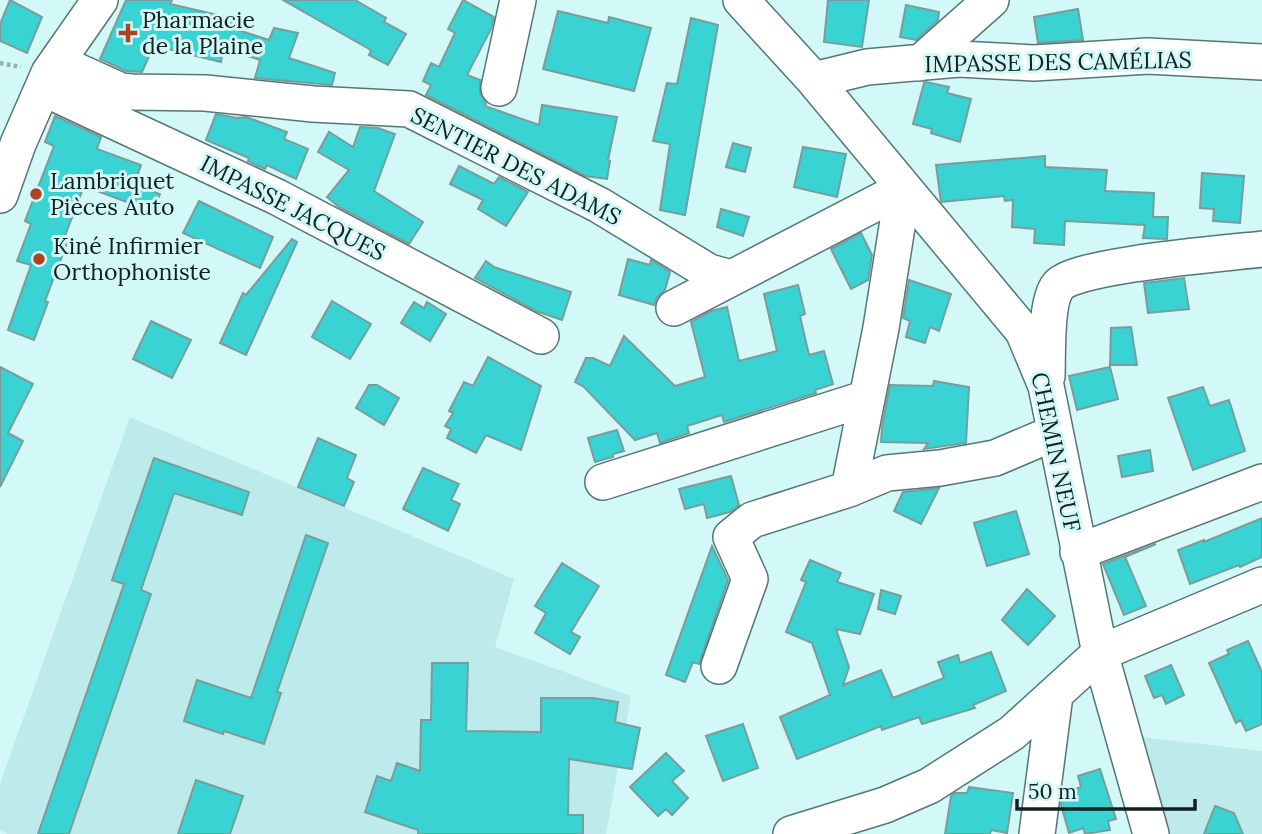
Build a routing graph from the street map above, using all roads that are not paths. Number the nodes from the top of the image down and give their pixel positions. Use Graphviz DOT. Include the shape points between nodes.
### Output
graph roads {
  1 [pos="517,0"];
  2 [pos="741,0"];
  3 [pos="991,0"];
  4 [pos="98,1"];
  5 [pos="1262,62"];
  6 [pos="920,63"];
  7 [pos="50,75"];
  8 [pos="814,80"];
  9 [pos="499,88"];
  10 [pos="904,189"];
  11 [pos="0,195"];
  12 [pos="1262,249"];
  13 [pos="731,278"];
  14 [pos="674,308"];
  15 [pos="541,336"];
  16 [pos="1046,386"];
  17 [pos="867,398"];
  18 [pos="1054,433"];
  19 [pos="603,482"];
  20 [pos="1262,482"];
  21 [pos="849,489"];
  22 [pos="1078,552"];
  23 [pos="1262,584"];
  24 [pos="1100,653"];
  25 [pos="719,666"];
  26 [pos="1055,695"];
  27 [pos="791,834"];
  28 [pos="1037,834"];
  29 [pos="1152,834"];
  1 -- 9 [label="street"];
  2 -- 8 [label="street, CHEMIN NEUF"];
  3 -- 6 [label="street"];
  4 -- 7 [label="street"];
  5 -- 6 [label="street, IMPASSE DES CAMÉLIAS" via="1148,56"];
  6 -- 8 [label="street, IMPASSE DES CAMÉLIAS" via="867,67"];
  7 -- 11 [label="street"];
  7 -- 13 [label="street, SENTIER DES ADAMS" via="121,91 409,109 598,205 709,272"];
  7 -- 15 [label="street, IMPASSE JACQUES"];
  8 -- 10 [label="street, CHEMIN NEUF"];
  10 -- 13 [label="street"];
  10 -- 16 [label="street, CHEMIN NEUF" via="1023,331"];
  10 -- 17 [label="street"];
  12 -- 16 [label="street" via="1094,270 1064,280 1051,303"];
  13 -- 14 [label="street"];
  16 -- 18 [label="street, CHEMIN NEUF"];
  17 -- 19 [label="street"];
  17 -- 21 [label="street"];
  18 -- 21 [label="street" via="995,458 887,473"];
  18 -- 22 [label="street, CHEMIN NEUF"];
  20 -- 22 [label="street"];
  21 -- 25 [label="street" via="752,520 731,537 750,579"];
  22 -- 24 [label="street, CHEMIN NEUF"];
  23 -- 24 [label="street"];
  24 -- 26 [label="street"];
  24 -- 29 [label="street, CHEMIN NEUF"];
  26 -- 27 [label="street" via="1012,733 929,786"];
  26 -- 28 [label="street"];
}
